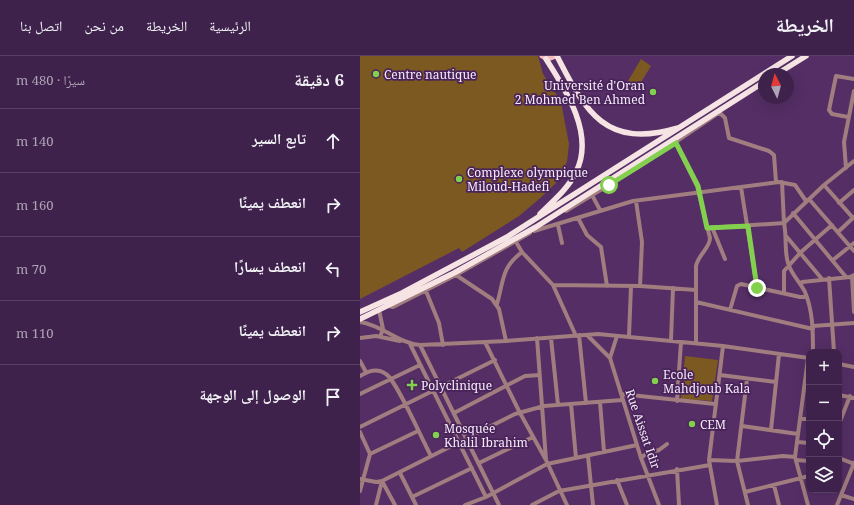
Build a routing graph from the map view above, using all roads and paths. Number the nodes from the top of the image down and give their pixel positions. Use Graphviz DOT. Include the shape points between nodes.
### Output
graph roads {
  1 [pos="556,56"];
  2 [pos="792,56"];
  3 [pos="806,56"];
  4 [pos="544,57"];
  5 [pos="787,68"];
  6 [pos="854,79"];
  7 [pos="758,86"];
  8 [pos="854,91"];
  9 [pos="852,111"];
  10 [pos="721,112"];
  11 [pos="848,117"];
  12 [pos="686,125"];
  13 [pos="676,143"];
  14 [pos="854,161"];
  15 [pos="846,168"];
  16 [pos="776,182"];
  17 [pos="782,182"];
  18 [pos="824,185"];
  19 [pos="741,187"];
  20 [pos="854,190"];
  21 [pos="699,192"];
  22 [pos="592,195"];
  23 [pos="808,200"];
  24 [pos="636,201"];
  25 [pos="839,203"];
  26 [pos="600,210"];
  27 [pos="793,213"];
  28 [pos="578,218"];
  29 [pos="854,218"];
  30 [pos="531,223"];
  31 [pos="784,223"];
  32 [pos="558,225"];
  33 [pos="832,225"];
  34 [pos="748,226"];
  35 [pos="710,227"];
  36 [pos="534,231"];
  37 [pos="838,232"];
  38 [pos="786,236"];
  39 [pos="816,239"];
  40 [pos="516,242"];
  41 [pos="562,243"];
  42 [pos="852,244"];
  43 [pos="854,250"];
  44 [pos="522,252"];
  45 [pos="801,252"];
  46 [pos="725,259"];
  47 [pos="833,260"];
  48 [pos="788,265"];
  49 [pos="456,275"];
  50 [pos="851,276"];
  51 [pos="829,278"];
  52 [pos="822,279"];
  53 [pos="553,285"];
  54 [pos="800,285"];
  55 [pos="607,286"];
  56 [pos="632,286"];
  57 [pos="640,286"];
  58 [pos="673,288"];
  59 [pos="757,288"];
  60 [pos="696,290"];
  61 [pos="426,291"];
  62 [pos="784,294"];
  63 [pos="806,297"];
  64 [pos="696,302"];
  65 [pos="497,304"];
  66 [pos="388,306"];
  67 [pos="379,310"];
  68 [pos="730,310"];
  69 [pos="360,312"];
  70 [pos="854,312"];
  71 [pos="360,320"];
  72 [pos="854,323"];
  73 [pos="834,324"];
  74 [pos="813,327"];
  75 [pos="383,329"];
  76 [pos="577,335"];
  77 [pos="587,335"];
  78 [pos="617,336"];
  79 [pos="629,336"];
  80 [pos="380,337"];
  81 [pos="360,338"];
  82 [pos="537,338"];
  83 [pos="551,338"];
  84 [pos="671,340"];
  85 [pos="404,341"];
  86 [pos="506,341"];
  87 [pos="485,342"];
  88 [pos="681,342"];
  89 [pos="696,343"];
  90 [pos="410,344"];
  91 [pos="420,345"];
  92 [pos="443,345"];
  93 [pos="723,346"];
  94 [pos="813,349"];
  95 [pos="834,349"];
  96 [pos="779,354"];
  97 [pos="610,358"];
  98 [pos="806,358"];
  99 [pos="494,360"];
  100 [pos="360,361"];
  101 [pos="420,365"];
  102 [pos="842,365"];
  103 [pos="854,367"];
  104 [pos="366,372"];
  105 [pos="540,375"];
  106 [pos="720,375"];
  107 [pos="360,376"];
  108 [pos="437,378"];
  109 [pos="390,379"];
  110 [pos="746,379"];
  111 [pos="429,382"];
  112 [pos="776,382"];
  113 [pos="441,386"];
  114 [pos="507,386"];
  115 [pos="806,390"];
  116 [pos="434,391"];
  117 [pos="360,394"];
  118 [pos="621,394"];
  119 [pos="842,395"];
  120 [pos="852,397"];
  121 [pos="622,400"];
  122 [pos="677,400"];
  123 [pos="586,402"];
  124 [pos="600,402"];
  125 [pos="571,404"];
  126 [pos="715,404"];
  127 [pos="406,405"];
  128 [pos="558,405"];
  129 [pos="542,407"];
  130 [pos="520,412"];
  131 [pos="454,413"];
  132 [pos="801,418"];
  133 [pos="806,419"];
  134 [pos="840,421"];
  135 [pos="742,426"];
  136 [pos="360,427"];
  137 [pos="771,430"];
  138 [pos="418,431"];
  139 [pos="360,432"];
  140 [pos="798,434"];
  141 [pos="533,437"];
  142 [pos="467,440"];
  143 [pos="797,442"];
  144 [pos="806,443"];
  145 [pos="460,444"];
  146 [pos="667,444"];
  147 [pos="637,445"];
  148 [pos="604,452"];
  149 [pos="370,454"];
  150 [pos="431,456"];
  151 [pos="588,456"];
  152 [pos="576,458"];
  153 [pos="641,458"];
  154 [pos="796,458"];
  155 [pos="842,459"];
  156 [pos="806,460"];
  157 [pos="737,461"];
  158 [pos="546,462"];
  159 [pos="710,462"];
  160 [pos="479,463"];
  161 [pos="854,464"];
  162 [pos="472,468"];
  163 [pos="677,469"];
  164 [pos="400,473"];
  165 [pos="648,475"];
  166 [pos="806,477"];
  167 [pos="801,478"];
  168 [pos="362,479"];
  169 [pos="617,480"];
  170 [pos="382,481"];
  171 [pos="591,484"];
  172 [pos="774,485"];
  173 [pos="360,491"];
  174 [pos="559,491"];
  175 [pos="493,492"];
  176 [pos="745,492"];
  177 [pos="841,494"];
  178 [pos="412,497"];
  179 [pos="486,497"];
  180 [pos="854,499"];
  181 [pos="472,504"];
  182 [pos="376,505"];
  183 [pos="395,505"];
  184 [pos="416,505"];
  185 [pos="465,505"];
  186 [pos="499,505"];
  187 [pos="532,505"];
  188 [pos="567,505"];
  189 [pos="593,505"];
  190 [pos="627,505"];
  191 [pos="659,505"];
  192 [pos="679,505"];
  193 [pos="718,505"];
  194 [pos="748,505"];
  195 [pos="779,505"];
  196 [pos="808,505"];
  197 [pos="837,505"];
  1 -- 4 [label="main road" via="551,59"];
  1 -- 12 [label="highway" via="583,103 592,115 608,126 643,135"];
  2 -- 12 [label="highway"];
  3 -- 5 [label="highway"];
  4 -- 30 [label="highway" via="577,116 581,157 577,172 566,189"];
  6 -- 11 [label="street" via="836,76 829,110 832,114"];
  7 -- 10 [label="highway"];
  8 -- 9 [label="street"];
  9 -- 11 [label="street"];
  10 -- 13 [label="street"];
  10 -- 16 [label="street" via="725,118 729,138 774,154"];
  10 -- 66 [label="highway" via="489,254"];
  11 -- 15 [label="street" via="844,142"];
  12 -- 30 [label="highway"];
  13 -- 21 [label="street"];
  13 -- 22 [label="street"];
  14 -- 15 [label="street"];
  15 -- 18 [label="street"];
  16 -- 17 [label="street"];
  16 -- 19 [label="street"];
  17 -- 23 [label="street" via="794,185"];
  17 -- 31 [label="street"];
  18 -- 23 [label="street"];
  18 -- 25 [label="street"];
  19 -- 21 [label="street"];
  19 -- 34 [label="street"];
  20 -- 25 [label="street"];
  21 -- 24 [label="street"];
  21 -- 35 [label="street"];
  22 -- 26 [label="street"];
  22 -- 36 [label="street"];
  23 -- 27 [label="street"];
  23 -- 33 [label="street"];
  24 -- 26 [label="street"];
  24 -- 57 [label="street" via="642,242"];
  25 -- 29 [label="street"];
  26 -- 28 [label="street"];
  27 -- 31 [label="street"];
  27 -- 39 [label="street"];
  28 -- 32 [label="street"];
  28 -- 55 [label="street" via="587,235 601,247"];
  29 -- 37 [label="street"];
  30 -- 69 [label="highway" via="446,271"];
  31 -- 34 [label="street"];
  31 -- 38 [label="street"];
  32 -- 36 [label="street"];
  32 -- 41 [label="street"];
  33 -- 37 [label="street"];
  33 -- 39 [label="street"];
  34 -- 35 [label="street"];
  34 -- 59 [label="street"];
  35 -- 46 [label="street"];
  35 -- 60 [label="street" via="710,240 696,263"];
  36 -- 40 [label="street"];
  37 -- 42 [label="street"];
  38 -- 45 [label="street"];
  38 -- 48 [label="street"];
  39 -- 45 [label="street"];
  39 -- 47 [label="street"];
  40 -- 44 [label="street"];
  40 -- 49 [label="street"];
  42 -- 43 [label="street"];
  42 -- 47 [label="street"];
  44 -- 53 [label="street"];
  44 -- 65 [label="street" via="510,261 507,267"];
  45 -- 48 [label="street"];
  45 -- 52 [label="street"];
  47 -- 50 [label="street"];
  48 -- 54 [label="street"];
  48 -- 62 [label="street" via="784,271"];
  49 -- 61 [label="street"];
  49 -- 65 [label="street"];
  50 -- 51 [label="street"];
  50 -- 70 [label="street"];
  51 -- 52 [label="street"];
  51 -- 73 [label="street"];
  52 -- 54 [label="street" via="802,282"];
  53 -- 55 [label="street"];
  53 -- 76 [label="street"];
  54 -- 63 [label="street"];
  55 -- 56 [label="street"];
  56 -- 57 [label="street"];
  56 -- 79 [label="street"];
  57 -- 58 [label="street"];
  58 -- 60 [label="street"];
  58 -- 84 [label="street"];
  59 -- 62 [label="street"];
  59 -- 68 [label="street" via="741,284 737,286"];
  60 -- 64 [label="street"];
  61 -- 66 [label="street" via="393,308"];
  61 -- 92 [label="street" via="439,323"];
  62 -- 63 [label="street"];
  63 -- 74 [label="street"];
  64 -- 68 [label="street"];
  64 -- 89 [label="street"];
  65 -- 86 [label="street"];
  66 -- 67 [label="highway"];
  67 -- 71 [label="highway"];
  67 -- 75 [label="street"];
  68 -- 74 [label="street"];
  71 -- 75 [label="street"];
  72 -- 73 [label="street"];
  73 -- 74 [label="street"];
  73 -- 95 [label="street"];
  74 -- 94 [label="street"];
  75 -- 80 [label="street"];
  75 -- 85 [label="street"];
  76 -- 77 [label="street"];
  76 -- 83 [label="street"];
  76 -- 123 [label="street"];
  77 -- 78 [label="street"];
  77 -- 97 [label="street"];
  78 -- 79 [label="street"];
  78 -- 97 [label="street"];
  79 -- 84 [label="street"];
  80 -- 81 [label="street"];
  80 -- 85 [label="street"];
  82 -- 83 [label="street"];
  82 -- 86 [label="street"];
  82 -- 105 [label="street"];
  83 -- 128 [label="street"];
  84 -- 88 [label="street"];
  85 -- 90 [label="street"];
  86 -- 87 [label="street"];
  87 -- 92 [label="street"];
  87 -- 99 [label="street"];
  88 -- 89 [label="street"];
  88 -- 122 [label="street"];
  89 -- 93 [label="street"];
  90 -- 91 [label="street"];
  90 -- 101 [label="street"];
  91 -- 92 [label="street"];
  91 -- 108 [label="street"];
  93 -- 96 [label="street"];
  93 -- 106 [label="street"];
  96 -- 98 [label="street"];
  96 -- 112 [label="street"];
  97 -- 118 [label="street, Rue Aissat Idir"];
  99 -- 113 [label="street"];
  99 -- 114 [label="street"];
  100 -- 104 [label="street"];
  101 -- 109 [label="street"];
  101 -- 111 [label="street"];
  102 -- 103 [label="street"];
  104 -- 107 [label="street"];
  104 -- 109 [label="street" via="380,370"];
  105 -- 114 [label="street" via="525,376"];
  105 -- 129 [label="street"];
  106 -- 110 [label="street"];
  106 -- 126 [label="street"];
  108 -- 111 [label="street"];
  108 -- 113 [label="street"];
  109 -- 117 [label="street"];
  109 -- 127 [label="street"];
  110 -- 112 [label="street"];
  110 -- 135 [label="street"];
  111 -- 116 [label="street"];
  112 -- 137 [label="street"];
  113 -- 116 [label="street"];
  113 -- 131 [label="street"];
  114 -- 130 [label="street"];
  114 -- 131 [label="street"];
  115 -- 132 [label="street"];
  116 -- 127 [label="street"];
  116 -- 145 [label="street"];
  118 -- 121 [label="street, Rue Aissat Idir"];
  118 -- 122 [label="street"];
  119 -- 120 [label="street"];
  120 -- 134 [label="street"];
  121 -- 124 [label="street"];
  121 -- 147 [label="street, Rue Aissat Idir"];
  122 -- 126 [label="street"];
  123 -- 124 [label="street"];
  123 -- 125 [label="street"];
  124 -- 148 [label="street"];
  125 -- 128 [label="street"];
  125 -- 152 [label="street"];
  126 -- 159 [label="street"];
  127 -- 136 [label="street"];
  127 -- 138 [label="street"];
  128 -- 129 [label="street"];
  129 -- 130 [label="street"];
  129 -- 158 [label="street"];
  130 -- 141 [label="street"];
  130 -- 142 [label="street"];
  131 -- 142 [label="street"];
  132 -- 133 [label="street"];
  132 -- 140 [label="street"];
  135 -- 137 [label="street"];
  135 -- 157 [label="street"];
  137 -- 140 [label="street"];
  138 -- 149 [label="street"];
  138 -- 150 [label="street"];
  139 -- 149 [label="street"];
  140 -- 143 [label="street"];
  141 -- 158 [label="street"];
  141 -- 160 [label="street"];
  142 -- 145 [label="street"];
  142 -- 160 [label="street"];
  143 -- 144 [label="street"];
  143 -- 154 [label="street"];
  145 -- 150 [label="street"];
  145 -- 162 [label="street"];
  146 -- 153 [label="street"];
  147 -- 148 [label="street"];
  147 -- 153 [label="street, Rue Aissat Idir"];
  148 -- 151 [label="street"];
  149 -- 168 [label="street"];
  150 -- 164 [label="street"];
  151 -- 152 [label="street"];
  151 -- 171 [label="street"];
  152 -- 158 [label="street"];
  153 -- 165 [label="street, Rue Aissat Idir"];
  154 -- 156 [label="street"];
  154 -- 157 [label="street" via="783,456"];
  154 -- 167 [label="street"];
  155 -- 161 [label="street"];
  157 -- 159 [label="street"];
  157 -- 176 [label="street"];
  158 -- 174 [label="street"];
  158 -- 175 [label="street"];
  159 -- 163 [label="street"];
  159 -- 193 [label="street"];
  160 -- 175 [label="street"];
  161 -- 177 [label="street"];
  162 -- 178 [label="street"];
  162 -- 179 [label="street"];
  163 -- 165 [label="street"];
  163 -- 192 [label="street"];
  164 -- 170 [label="street"];
  164 -- 178 [label="street"];
  165 -- 169 [label="street"];
  165 -- 191 [label="street, Rue Aissat Idir"];
  166 -- 167 [label="street"];
  167 -- 172 [label="street"];
  167 -- 196 [label="street"];
  168 -- 170 [label="street"];
  168 -- 173 [label="street"];
  169 -- 171 [label="street"];
  169 -- 190 [label="street"];
  170 -- 182 [label="street"];
  170 -- 183 [label="street"];
  171 -- 174 [label="street"];
  171 -- 189 [label="street"];
  172 -- 176 [label="street"];
  172 -- 195 [label="street"];
  174 -- 187 [label="street"];
  174 -- 188 [label="street"];
  175 -- 179 [label="street"];
  175 -- 186 [label="street"];
  176 -- 194 [label="street"];
  177 -- 180 [label="street"];
  177 -- 197 [label="street"];
  178 -- 184 [label="street"];
  179 -- 181 [label="street"];
  181 -- 185 [label="street"];
}
